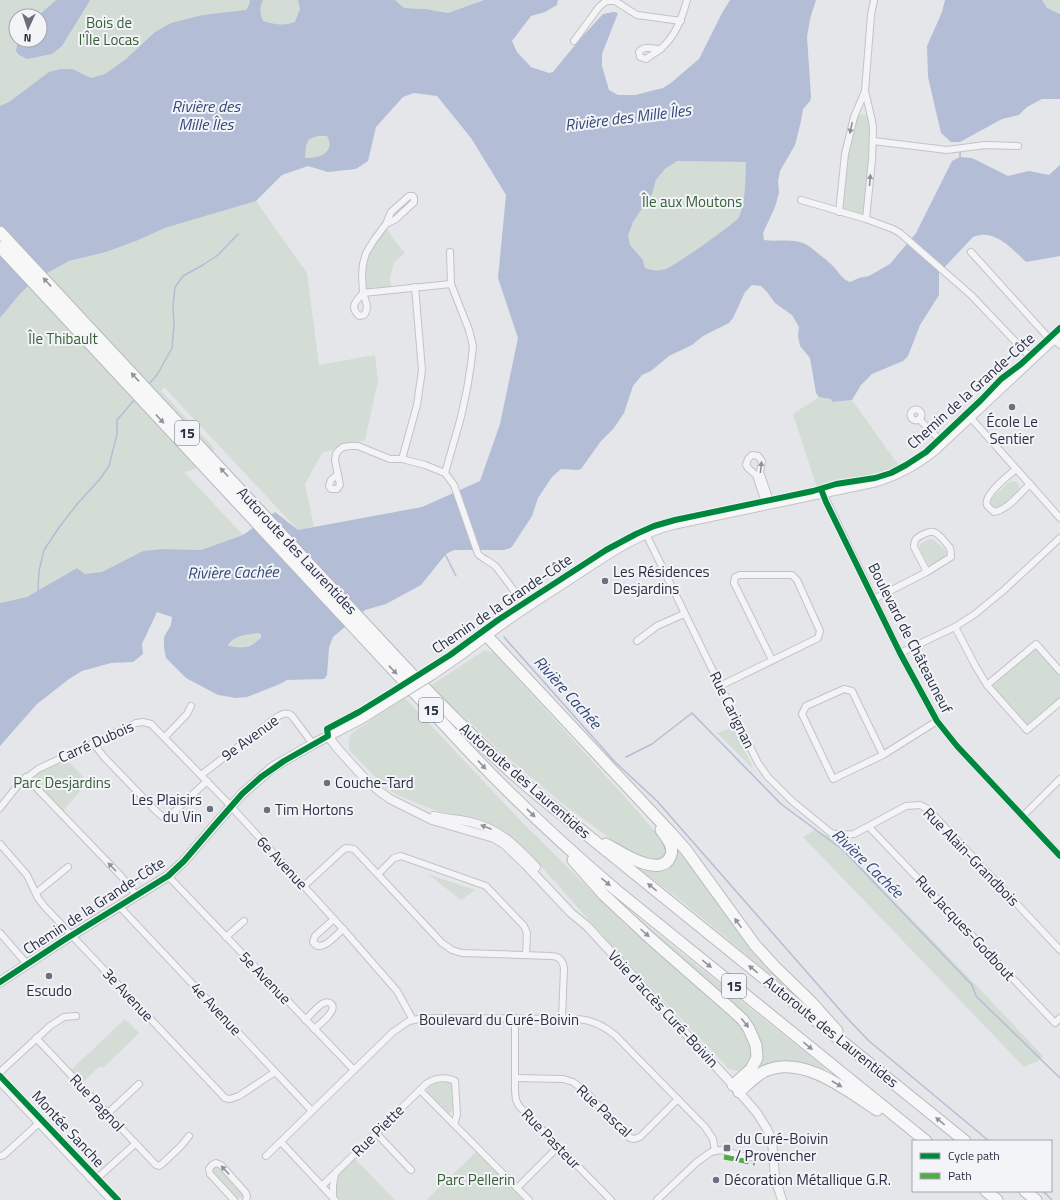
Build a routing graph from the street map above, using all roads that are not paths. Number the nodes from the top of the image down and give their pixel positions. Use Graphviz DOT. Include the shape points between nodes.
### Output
graph roads {
  1 [pos="687,0"];
  2 [pos="874,0"];
  3 [pos="681,21"];
  4 [pos="574,41"];
  5 [pos="661,50"];
  6 [pos="865,91"];
  7 [pos="855,113"];
  8 [pos="871,114"];
  9 [pos="873,141"];
  10 [pos="1018,146"];
  11 [pos="801,200"];
  12 [pos="839,212"];
  13 [pos="866,219"];
  14 [pos="386,224"];
  15 [pos="0,232"];
  16 [pos="0,247"];
  17 [pos="450,252"];
  18 [pos="971,252"];
  19 [pos="451,284"];
  20 [pos="415,287"];
  21 [pos="1058,339"];
  22 [pos="1032,359"];
  23 [pos="970,417"];
  24 [pos="919,419"];
  25 [pos="942,442"];
  26 [pos="402,459"];
  27 [pos="1016,469"];
  28 [pos="445,473"];
  29 [pos="338,474"];
  30 [pos="1030,484"];
  31 [pos="823,494"];
  32 [pos="768,505"];
  33 [pos="1060,518"];
  34 [pos="646,534"];
  35 [pos="1060,538"];
  36 [pos="927,572"];
  37 [pos="874,599"];
  38 [pos="527,608"];
  39 [pos="684,614"];
  40 [pos="955,627"];
  41 [pos="487,636"];
  42 [pos="370,638"];
  43 [pos="637,641"];
  44 [pos="900,653"];
  45 [pos="772,660"];
  46 [pos="1060,671"];
  47 [pos="987,685"];
  48 [pos="720,686"];
  49 [pos="1060,702"];
  50 [pos="191,706"];
  51 [pos="937,721"];
  52 [pos="328,736"];
  53 [pos="165,737"];
  54 [pos="93,743"];
  55 [pos="313,744"];
  56 [pos="883,755"];
  57 [pos="603,760"];
  58 [pos="201,775"];
  59 [pos="26,777"];
  60 [pos="1060,779"];
  61 [pos="207,781"];
  62 [pos="231,807"];
  63 [pos="0,808"];
  64 [pos="1022,816"];
  65 [pos="870,827"];
  66 [pos="546,828"];
  67 [pos="583,832"];
  68 [pos="0,844"];
  69 [pos="1060,856"];
  70 [pos="68,867"];
  71 [pos="378,874"];
  72 [pos="168,876"];
  73 [pos="304,886"];
  74 [pos="36,893"];
  75 [pos="137,896"];
  76 [pos="120,907"];
  77 [pos="334,919"];
  78 [pos="244,921"];
  79 [pos="343,929"];
  80 [pos="0,933"];
  81 [pos="72,936"];
  82 [pos="226,937"];
  83 [pos="1060,950"];
  84 [pos="526,955"];
  85 [pos="27,964"];
  86 [pos="0,982"];
  87 [pos="76,1016"];
  88 [pos="515,1018"];
  89 [pos="562,1018"];
  90 [pos="1060,1018"];
  91 [pos="305,1020"];
  92 [pos="413,1020"];
  93 [pos="314,1029"];
  94 [pos="36,1038"];
  95 [pos="859,1055"];
  96 [pos="354,1070"];
  97 [pos="0,1072"];
  98 [pos="275,1072"];
  99 [pos="515,1078"];
  100 [pos="0,1081"];
  101 [pos="139,1084"];
  102 [pos="736,1089"];
  103 [pos="420,1090"];
  104 [pos="678,1099"];
  105 [pos="312,1111"];
  106 [pos="107,1114"];
  107 [pos="39,1123"];
  108 [pos="453,1123"];
  109 [pos="376,1133"];
  110 [pos="189,1136"];
  111 [pos="924,1140"];
  112 [pos="925,1140"];
  113 [pos="964,1140"];
  114 [pos="281,1142"];
  115 [pos="135,1144"];
  116 [pos="558,1147"];
  117 [pos="715,1151"];
  118 [pos="0,1156"];
  119 [pos="266,1156"];
  120 [pos="773,1158"];
  121 [pos="411,1170"];
  122 [pos="336,1173"];
  123 [pos="94,1181"];
  124 [pos="323,1185"];
  125 [pos="517,1188"];
  126 [pos="987,1192"];
  127 [pos="1026,1192"];
  128 [pos="334,1198"];
  129 [pos="112,1200"];
  130 [pos="234,1200"];
  131 [pos="246,1200"];
  132 [pos="529,1200"];
  133 [pos="611,1200"];
  134 [pos="657,1200"];
  135 [pos="782,1200"];
  136 [pos="997,1200"];
  137 [pos="1036,1200"];
  1 -- 3 [label="street"];
  2 -- 6 [label="street"];
  3 -- 4 [label="street" via="637,15 614,1 606,1"];
  3 -- 5 [label="street"];
  6 -- 7 [label="street"];
  6 -- 8 [label="street"];
  7 -- 8 [label="street" via="866,111"];
  7 -- 12 [label="street, one-way" via="845,154"];
  8 -- 9 [label="street"];
  9 -- 10 [label="street" via="947,150"];
  13 -- 9 [label="street, one-way"];
  11 -- 12 [label="street"];
  12 -- 13 [label="street"];
  13 -- 22 [label="street" via="892,229 906,238 971,294"];
  14 -- 14 [label="street" via="391,212 409,196 414,198 414,202 396,219"];
  14 -- 20 [label="street" via="366,253 362,275 363,293"];
  42 -- 15 [label="highway, Autoroute des Laurentides / 15, one-way"];
  16 -- 42 [label="highway, Autoroute des Laurentides / 15, one-way"];
  17 -- 19 [label="street"];
  18 -- 21 [label="street" via="1046,335"];
  19 -- 20 [label="street"];
  19 -- 28 [label="street" via="469,330 472,346 467,389"];
  20 -- 26 [label="street" via="422,370 417,405"];
  21 -- 22 [label="main road, Chemin de la Grande-Côte"];
  22 -- 23 [label="main road, Chemin de la Grande-Côte"];
  23 -- 25 [label="main road, Chemin de la Grande-Côte"];
  23 -- 27 [label="street"];
  24 -- 25 [label="street"];
  25 -- 31 [label="main road, Chemin de la Grande-Côte" via="920,462 898,474"];
  26 -- 28 [label="street"];
  26 -- 29 [label="street" via="390,459 358,446 350,446 338,450 336,454"];
  27 -- 30 [label="street"];
  27 -- 30 [label="street" via="990,494 987,505 994,512 1000,511"];
  28 -- 38 [label="street" via="454,485 480,556 497,568"];
  30 -- 33 [label="street"];
  31 -- 32 [label="main road, Chemin de la Grande-Côte"];
  31 -- 37 [label="street, Boulevard de Châteauneuf"];
  32 -- 32 [label="street, one-way" via="760,472 762,461 758,456 752,455 746,465 756,476"];
  32 -- 34 [label="main road, Chemin de la Grande-Côte" via="675,524"];
  34 -- 38 [label="main road, Chemin de la Grande-Côte" via="608,553"];
  34 -- 39 [label="street, Rue Carignan"];
  35 -- 40 [label="street" via="1004,590"];
  36 -- 36 [label="street" via="951,557 952,553 933,532 916,539 914,543"];
  36 -- 37 [label="street"];
  37 -- 44 [label="street, Boulevard de Châteauneuf"];
  38 -- 41 [label="main road, Chemin de la Grande-Côte"];
  39 -- 43 [label="street" via="657,626"];
  39 -- 48 [label="street, Rue Carignan"];
  40 -- 44 [label="street"];
  40 -- 47 [label="street"];
  41 -- 52 [label="main road, Chemin de la Grande-Côte, bridge" via="432,675"];
  41 -- 57 [label="highway"];
  42 -- 66 [label="highway, Autoroute des Laurentides / 15, one-way" via="485,768"];
  42 -- 67 [label="highway, Autoroute des Laurentides / 15" via="478,742"];
  44 -- 51 [label="street, Boulevard de Châteauneuf"];
  45 -- 45 [label="street" via="818,638 820,632 797,580 792,575 735,577 734,583"];
  45 -- 48 [label="street"];
  46 -- 47 [label="street" via="1036,644"];
  47 -- 49 [label="street" via="1027,730"];
  48 -- 65 [label="street, Rue Carignan" via="758,763 768,777 798,806 831,833 854,834"];
  50 -- 53 [label="street" via="187,714"];
  51 -- 56 [label="street"];
  51 -- 64 [label="street, Boulevard de Châteauneuf"];
  52 -- 55 [label="main road, Chemin de la Grande-Côte"];
  52 -- 102 [label="street, Voie d'accès Curé-Boivin" via="374,787 390,799 432,820 494,838 517,855 571,913 587,926"];
  53 -- 54 [label="street, Carré Dubois" via="151,724 141,722"];
  53 -- 58 [label="street, Carré Dubois"];
  54 -- 59 [label="street, Carré Dubois" via="41,767"];
  54 -- 61 [label="street" via="106,760 161,816 166,817 172,813"];
  55 -- 58 [label="street, 9e Avenue" via="292,716 284,714"];
  55 -- 62 [label="main road, Chemin de la Grande-Côte" via="268,771"];
  56 -- 56 [label="street" via="833,779 802,714 806,706 844,689 852,691"];
  57 -- 67 [label="highway" via="667,838 671,853 668,861 663,864 650,865"];
  95 -- 57 [label="highway, one-way" via="812,1002 758,949 681,844"];
  58 -- 61 [label="street, Carré Dubois"];
  59 -- 63 [label="street, Carré Dubois"];
  75 -- 59 [label="street, one-way"];
  60 -- 64 [label="street"];
  61 -- 62 [label="street, Carré Dubois"];
  62 -- 72 [label="main road, Chemin de la Grande-Côte" via="190,855"];
  62 -- 73 [label="street, 6e Avenue"];
  64 -- 69 [label="street, Boulevard de Châteauneuf"];
  65 -- 83 [label="street, Rue Alain-Grandbois" via="906,806 920,805 928,809"];
  65 -- 90 [label="street, Rue Jacques-Godbout" via="1055,1023"];
  66 -- 102 [label="highway, one-way" via="604,895 743,1020 756,1045 757,1058"];
  66 -- 112 [label="highway, Autoroute des Laurentides / 15, one-way" via="630,901"];
  95 -- 67 [label="highway, Autoroute des Laurentides / 15, one-way"];
  68 -- 74 [label="street, 3e Avenue" via="27,875"];
  70 -- 74 [label="street"];
  71 -- 73 [label="street" via="356,851 346,848"];
  71 -- 84 [label="street" via="442,943 455,952"];
  71 -- 84 [label="street" via="394,858 401,856 486,886 524,926"];
  72 -- 75 [label="main road, Chemin de la Grande-Côte"];
  72 -- 82 [label="street, 5e Avenue"];
  73 -- 77 [label="street, 6e Avenue"];
  74 -- 81 [label="street, 3e Avenue" via="44,906"];
  75 -- 76 [label="main road, Chemin de la Grande-Côte"];
  76 -- 81 [label="main road, Chemin de la Grande-Côte"];
  76 -- 98 [label="street, 4e Avenue"];
  77 -- 79 [label="street, 6e Avenue"];
  77 -- 79 [label="street" via="314,937 315,945 323,946"];
  78 -- 82 [label="street"];
  79 -- 92 [label="street, 6e Avenue" via="397,991"];
  80 -- 85 [label="street"];
  81 -- 85 [label="main road, Chemin de la Grande-Côte"];
  81 -- 98 [label="street, 3e Avenue" via="226,1098 239,1096"];
  82 -- 91 [label="street, 5e Avenue"];
  84 -- 89 [label="street" via="554,956 563,963"];
  85 -- 86 [label="main road, Chemin de la Grande-Côte"];
  87 -- 94 [label="street" via="60,1019"];
  88 -- 89 [label="street, Boulevard du Curé-Boivin"];
  88 -- 92 [label="street, Boulevard du Curé-Boivin"];
  88 -- 99 [label="street, Rue Pasteur"];
  89 -- 104 [label="street, Boulevard du Curé-Boivin" via="585,1019 606,1027"];
  91 -- 93 [label="street, 5e Avenue"];
  91 -- 93 [label="street" via="324,1003 331,1004 332,1013"];
  92 -- 96 [label="street, Boulevard du Curé-Boivin" via="393,1032"];
  93 -- 96 [label="street, 5e Avenue"];
  94 -- 97 [label="street"];
  94 -- 106 [label="street, Rue Pagnol"];
  113 -- 95 [label="highway, Autoroute des Laurentides / 15, one-way"];
  96 -- 105 [label="street, Boulevard du Curé-Boivin"];
  98 -- 105 [label="street, 4e Avenue"];
  99 -- 104 [label="street, Rue Pascal" via="563,1079 573,1082 584,1090 630,1138 634,1139 640,1137"];
  99 -- 116 [label="street, Rue Pasteur" via="519,1106"];
  100 -- 107 [label="street, Montée Sanche"];
  101 -- 106 [label="street"];
  102 -- 111 [label="highway, one-way" via="769,1070 785,1067 804,1069 834,1082"];
  102 -- 120 [label="street, Voie d'accès Curé-Boivin" via="767,1129"];
  103 -- 108 [label="street"];
  103 -- 108 [label="street, Rue Piette" via="434,1080 448,1078 455,1081 457,1115"];
  103 -- 109 [label="street, Rue Piette"];
  104 -- 117 [label="street, Boulevard du Curé-Boivin" via="712,1136"];
  105 -- 114 [label="street, Boulevard du Curé-Boivin"];
  106 -- 115 [label="street, Rue Pagnol"];
  107 -- 118 [label="street"];
  107 -- 123 [label="street, Montée Sanche"];
  108 -- 125 [label="street"];
  109 -- 121 [label="street"];
  109 -- 122 [label="street, Rue Piette"];
  110 -- 115 [label="street, Rue Pagnol" via="159,1166"];
  114 -- 119 [label="street, Boulevard du Curé-Boivin"];
  114 -- 124 [label="street"];
  115 -- 123 [label="street"];
  116 -- 125 [label="street"];
  116 -- 133 [label="street, Rue Pasteur"];
  117 -- 120 [label="street" via="722,1150 746,1157"];
  117 -- 134 [label="street" via="697,1162"];
  120 -- 135 [label="street, Voie d'accès Curé-Boivin" via="775,1178"];
  122 -- 124 [label="street, Rue Piette"];
  122 -- 128 [label="street" via="333,1185"];
  123 -- 129 [label="street, Montée Sanche"];
  124 -- 128 [label="street"];
  125 -- 132 [label="street"];
  126 -- 136 [label="highway"];
  127 -- 137 [label="highway"];
  131 -- 130 [label="street, one-way" via="246,1193 221,1165 212,1165 209,1169 210,1174"];
}
